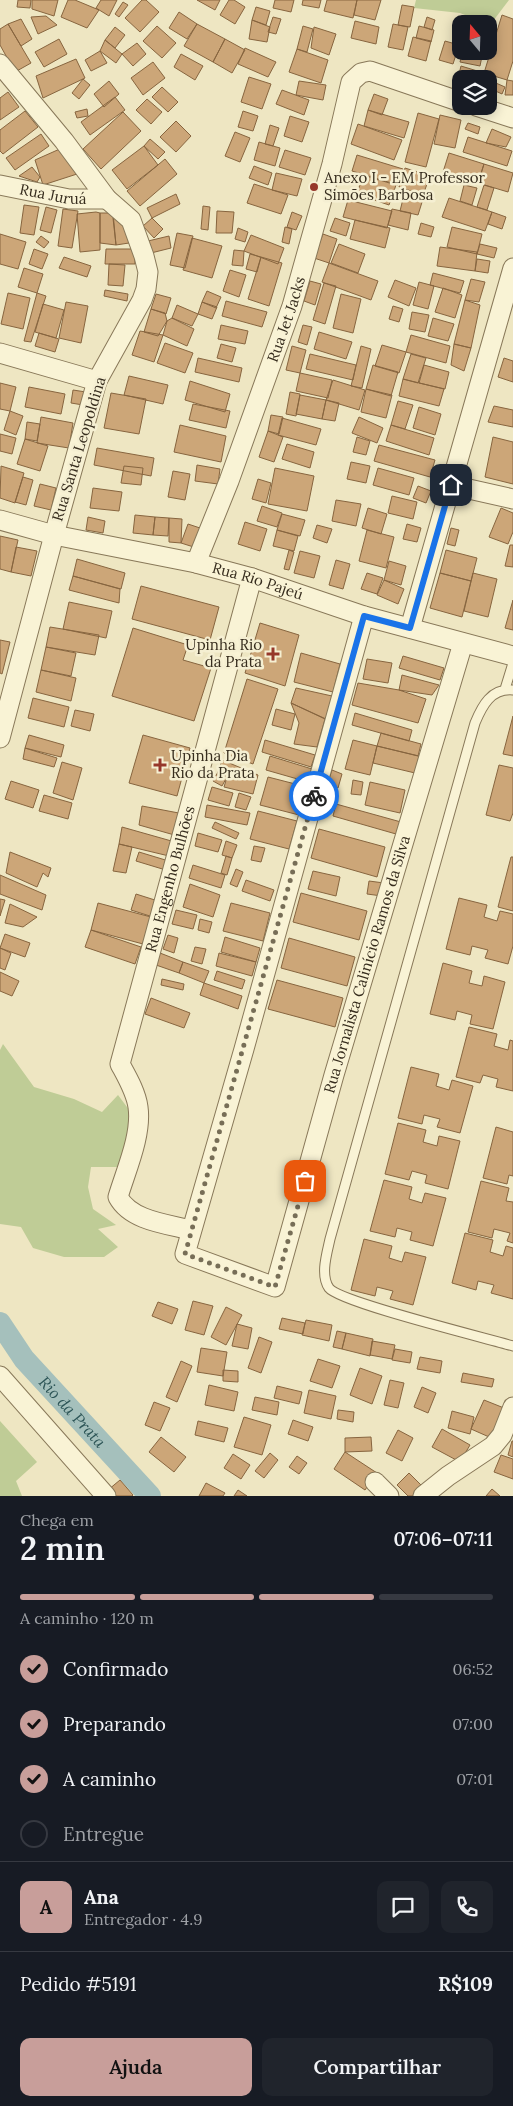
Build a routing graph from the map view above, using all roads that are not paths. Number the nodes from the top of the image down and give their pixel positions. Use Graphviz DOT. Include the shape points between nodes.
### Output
graph roads {
  1 [pos="0,64"];
  2 [pos="452,99"];
  3 [pos="497,113"];
  4 [pos="513,118"];
  5 [pos="0,185"];
  6 [pos="107,199"];
  7 [pos="513,268"];
  8 [pos="0,353"];
  9 [pos="97,381"];
  10 [pos="451,485"];
  11 [pos="513,499"];
  12 [pos="0,520"];
  13 [pos="54,535"];
  14 [pos="196,563"];
  15 [pos="252,578"];
  16 [pos="364,616"];
  17 [pos="410,628"];
  18 [pos="463,643"];
  19 [pos="513,656"];
  20 [pos="513,663"];
  21 [pos="509,689"];
  22 [pos="6,693"];
  23 [pos="0,738"];
  24 [pos="191,1230"];
  25 [pos="513,1346"];
  26 [pos="0,1376"];
  27 [pos="513,1407"];
  28 [pos="375,1482"];
  29 [pos="106,1496"];
  30 [pos="389,1496"];
  31 [pos="423,1496"];
  1 -- 6 [label="street, Rua Santa Leopoldina"];
  2 -- 14 [label="street, Rua Jet Jacks" via="370,71 361,72 350,82 332,164 292,306 230,481"];
  3 -- 4 [label="street"];
  5 -- 6 [label="street, Rua Juruá" via="69,199"];
  6 -- 9 [label="street, Rua Santa Leopoldina" via="131,220 148,272 142,300"];
  7 -- 10 [label="street"];
  8 -- 9 [label="street"];
  9 -- 13 [label="street, Rua Santa Leopoldina"];
  10 -- 11 [label="street"];
  10 -- 17 [label="street"];
  12 -- 13 [label="street, Rua Rio Pajeú"];
  13 -- 14 [label="street, Rua Rio Pajeú"];
  13 -- 22 [label="street, Rua Santa Leopoldina"];
  14 -- 15 [label="street, Rua Rio Pajeú"];
  15 -- 16 [label="street, Rua Rio Pajeú"];
  15 -- 24 [label="street, Rua Engenho Bulhões" via="120,1064 130,1080 138,1106 138,1130 118,1197 124,1207 141,1217"];
  16 -- 17 [label="street, Rua Rio Pajeú"];
  16 -- 24 [label="street"];
  17 -- 18 [label="street, Rua Rio Pajeú"];
  18 -- 19 [label="street, Rua Rio Pajeú"];
  18 -- 24 [label="street, Rua Jornalista Calinício Ramos da Silva" via="334,1075 275,1287 185,1254"];
  20 -- 21 [label="lane"];
  21 -- 25 [label="lane" via="497,692 486,701 474,724 333,1230 325,1271 327,1285 338,1295"];
  22 -- 23 [label="street, Rua Santa Leopoldina"];
  26 -- 29 [label="street"];
  27 -- 31 [label="street" via="502,1435 493,1446"];
  28 -- 30 [label="street"];
}
